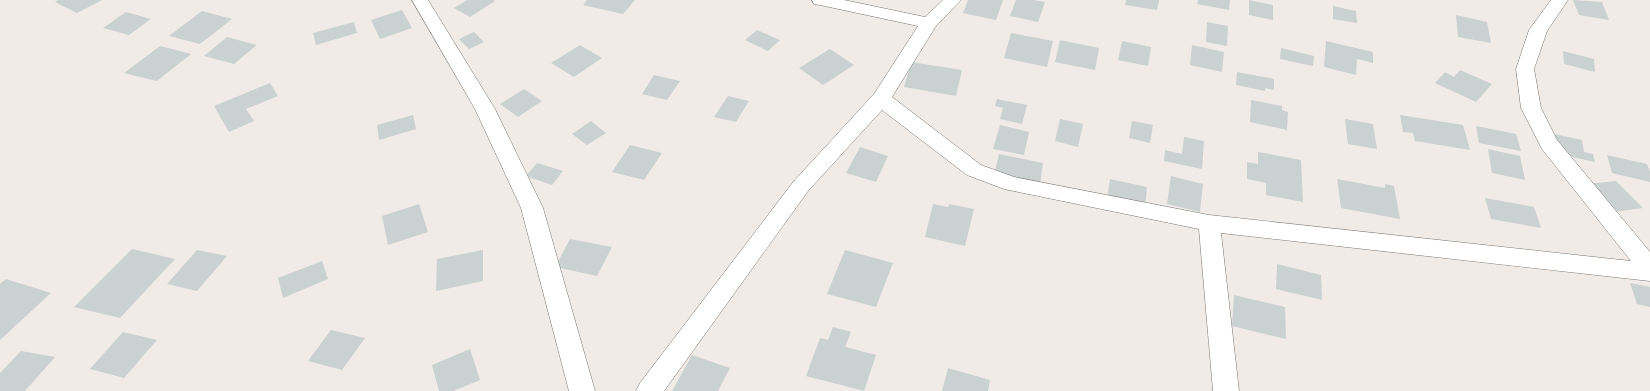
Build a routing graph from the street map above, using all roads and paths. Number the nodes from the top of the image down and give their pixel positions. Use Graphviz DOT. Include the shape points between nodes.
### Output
graph roads {
  1 [pos="420,0"];
  2 [pos="820,0"];
  3 [pos="953,0"];
  4 [pos="1560,0"];
  5 [pos="929,23"];
  6 [pos="881,99"];
  7 [pos="1209,223"];
  8 [pos="1650,268"];
  9 [pos="1650,272"];
  10 [pos="582,391"];
  11 [pos="650,391"];
  12 [pos="1226,391"];
  1 -- 10 [label="street" via="485,109 532,208"];
  2 -- 5 [label="street"];
  3 -- 5 [label="street"];
  4 -- 8 [label="street" via="1538,30 1525,69 1531,108 1549,144"];
  5 -- 6 [label="street"];
  6 -- 7 [label="street" via="974,170 1011,184"];
  6 -- 11 [label="street" via="801,186"];
  7 -- 9 [label="street"];
  7 -- 12 [label="street"];
}
